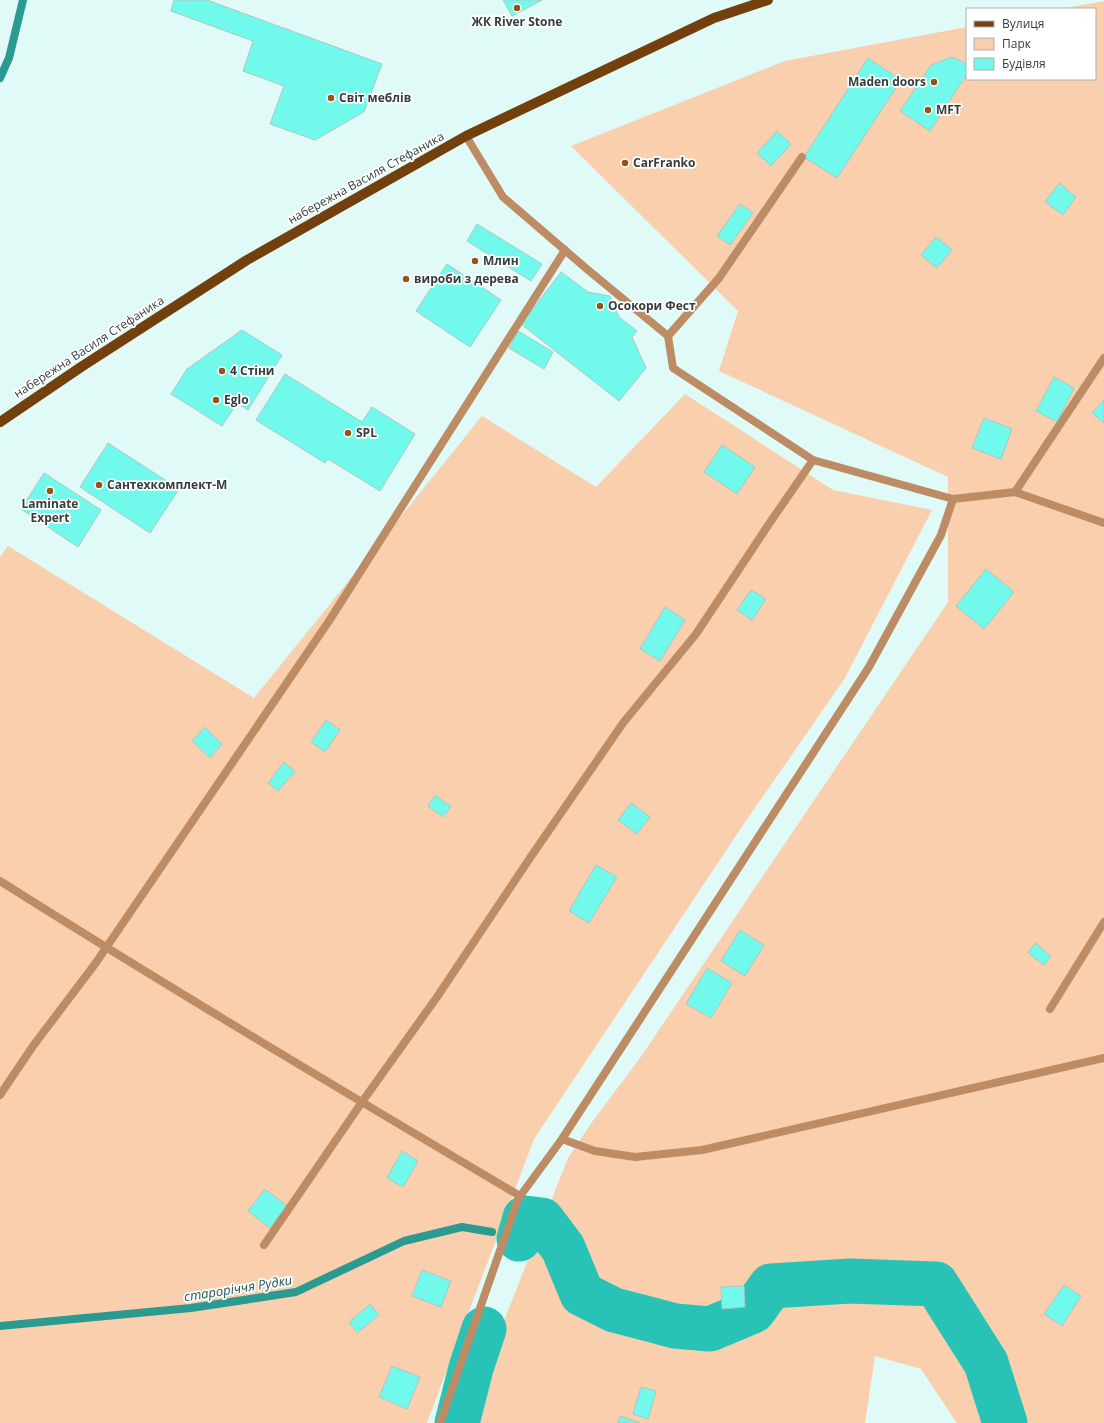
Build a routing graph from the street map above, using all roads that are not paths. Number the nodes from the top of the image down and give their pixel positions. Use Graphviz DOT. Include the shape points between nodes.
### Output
graph roads {
  1 [pos="768,0"];
  2 [pos="466,136"];
  3 [pos="802,157"];
  4 [pos="565,250"];
  5 [pos="668,336"];
  6 [pos="1104,358"];
  7 [pos="0,422"];
  8 [pos="814,460"];
  9 [pos="1015,492"];
  10 [pos="953,499"];
  11 [pos="1104,523"];
  12 [pos="0,880"];
  13 [pos="1104,922"];
  14 [pos="106,948"];
  15 [pos="1050,1009"];
  16 [pos="1104,1058"];
  17 [pos="0,1095"];
  18 [pos="362,1102"];
  19 [pos="562,1138"];
  20 [pos="520,1196"];
  21 [pos="264,1245"];
  22 [pos="440,1423"];
  1 -- 2 [label="main road, набережна Василя Стефаника" via="714,18"];
  2 -- 4 [label="lane" via="503,197"];
  2 -- 7 [label="main road, набережна Василя Стефаника" via="247,260"];
  3 -- 5 [label="lane" via="719,278"];
  4 -- 5 [label="lane"];
  4 -- 14 [label="lane" via="329,621"];
  5 -- 8 [label="lane" via="672,368"];
  6 -- 9 [label="lane"];
  8 -- 10 [label="lane"];
  8 -- 18 [label="lane" via="696,634 623,723 437,997"];
  9 -- 10 [label="lane"];
  9 -- 11 [label="lane"];
  10 -- 19 [label="lane" via="941,535 869,667"];
  12 -- 14 [label="lane"];
  13 -- 15 [label="lane"];
  14 -- 17 [label="lane"];
  14 -- 18 [label="lane"];
  16 -- 19 [label="lane" via="702,1150 634,1157 595,1151"];
  18 -- 20 [label="lane"];
  18 -- 21 [label="lane"];
  19 -- 20 [label="lane"];
  20 -- 22 [label="lane"];
}
